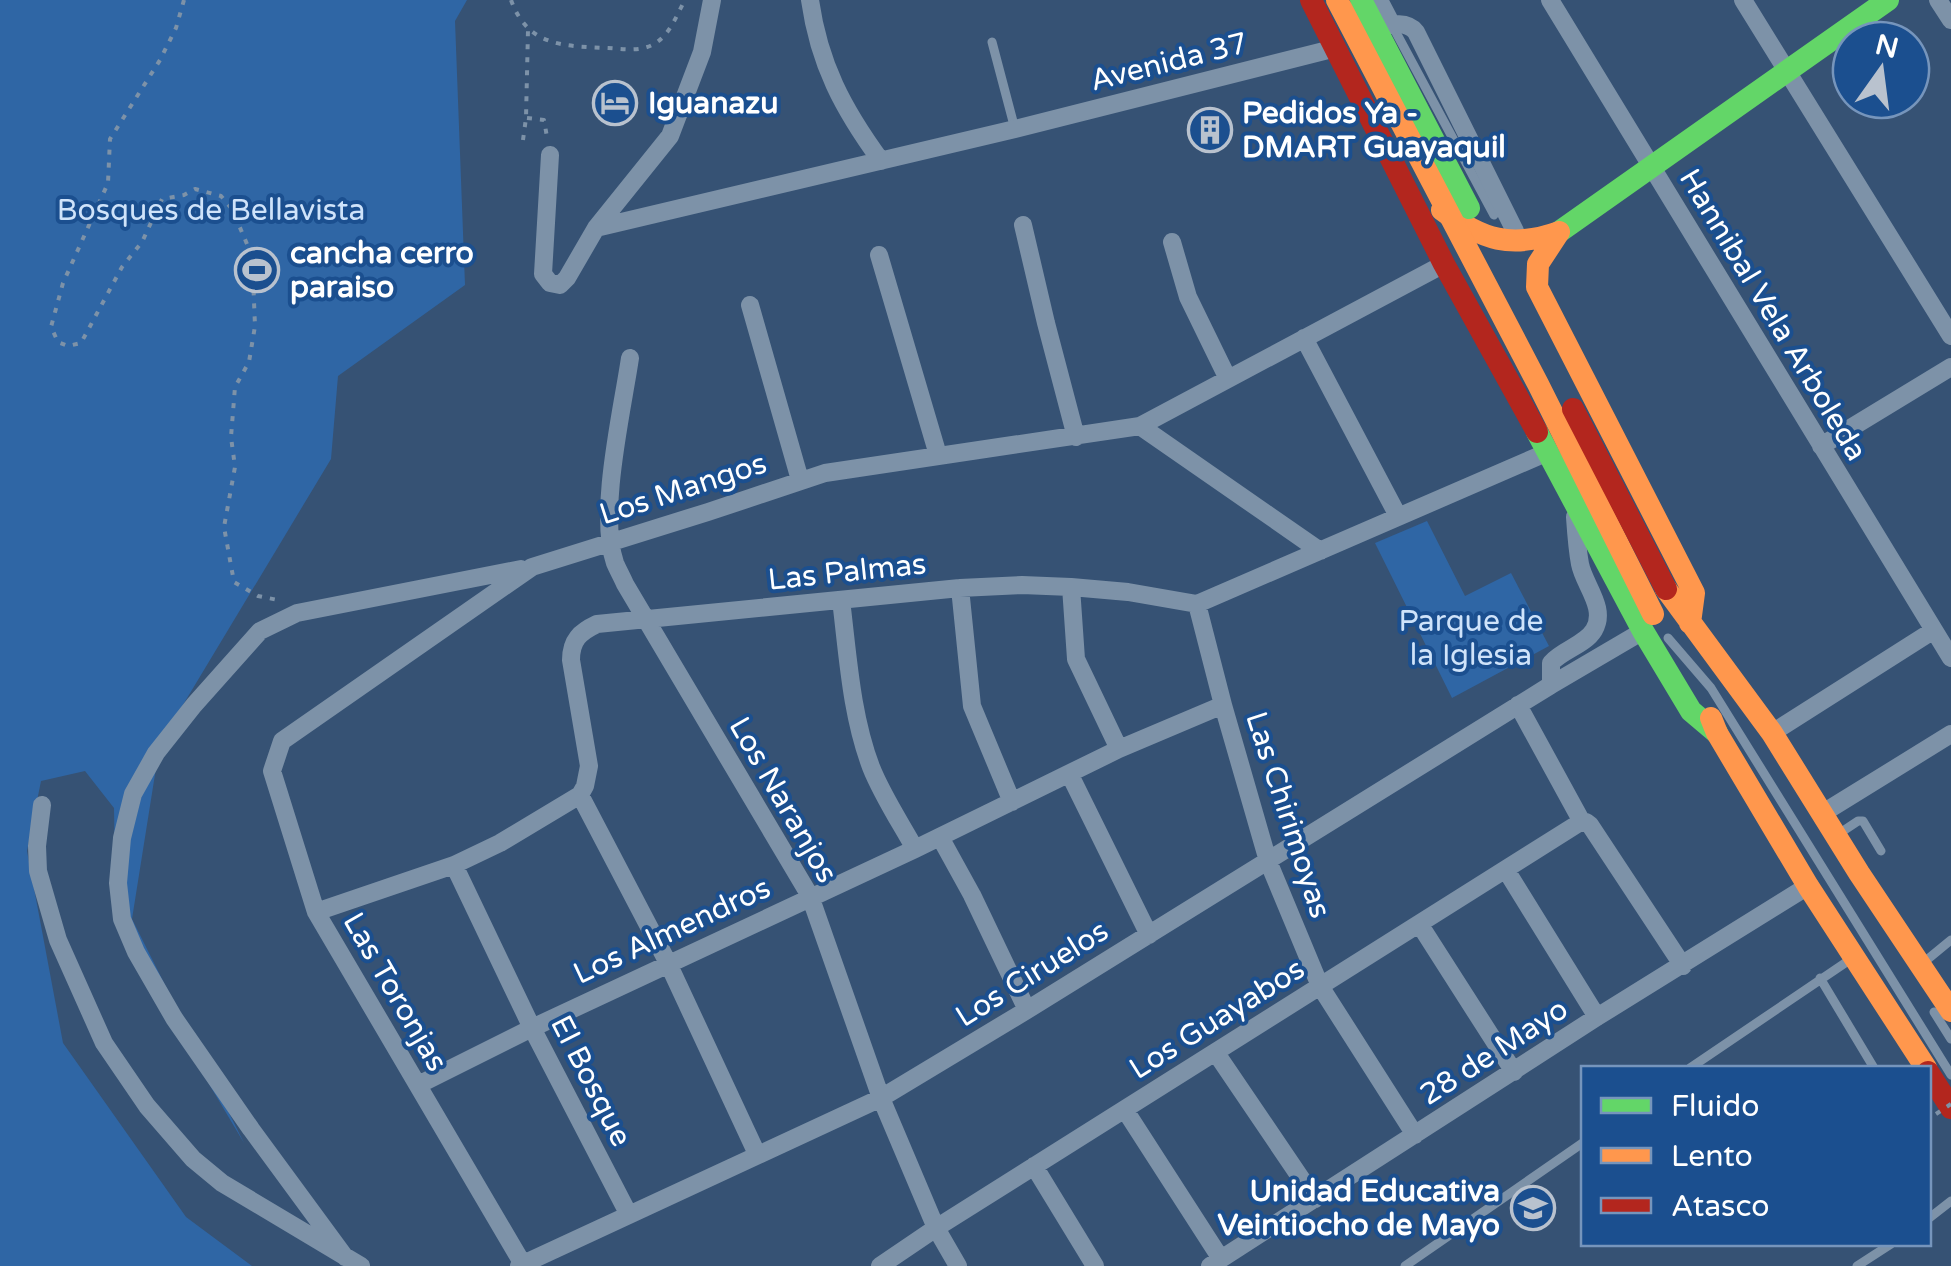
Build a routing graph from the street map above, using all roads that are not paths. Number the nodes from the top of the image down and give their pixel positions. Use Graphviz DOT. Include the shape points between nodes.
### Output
graph roads {
  1 [pos="712,0"];
  2 [pos="810,0"];
  3 [pos="1312,0"];
  4 [pos="1550,0"];
  5 [pos="1743,0"];
  6 [pos="1888,0"];
  7 [pos="1938,0"];
  8 [pos="1359,1"];
  9 [pos="1951,20"];
  10 [pos="1392,25"];
  11 [pos="1362,30"];
  12 [pos="992,42"];
  13 [pos="1336,48"];
  14 [pos="1788,71"];
  15 [pos="1015,129"];
  16 [pos="550,155"];
  17 [pos="881,161"];
  18 [pos="1651,168"];
  19 [pos="1398,172"];
  20 [pos="1494,216"];
  21 [pos="1023,225"];
  22 [pos="596,228"];
  23 [pos="1515,231"];
  24 [pos="1559,232"];
  25 [pos="1477,233"];
  26 [pos="1172,242"];
  27 [pos="879,255"];
  28 [pos="1444,264"];
  29 [pos="750,305"];
  30 [pos="1549,310"];
  31 [pos="1951,336"];
  32 [pos="1304,338"];
  33 [pos="1490,350"];
  34 [pos="630,358"];
  35 [pos="1951,368"];
  36 [pos="1228,379"];
  37 [pos="1140,426"];
  38 [pos="1076,437"];
  39 [pos="1821,446"];
  40 [pos="1548,452"];
  41 [pos="938,455"];
  42 [pos="800,480"];
  43 [pos="1573,500"];
  44 [pos="1398,516"];
  45 [pos="611,541"];
  46 [pos="1320,551"];
  47 [pos="532,566"];
  48 [pos="1071,586"];
  49 [pos="960,588"];
  50 [pos="841,600"];
  51 [pos="1197,604"];
  52 [pos="646,620"];
  53 [pos="1648,623"];
  54 [pos="1690,624"];
  55 [pos="1934,630"];
  56 [pos="1668,638"];
  57 [pos="1951,658"];
  58 [pos="1550,685"];
  59 [pos="1222,704"];
  60 [pos="1518,705"];
  61 [pos="294,733"];
  62 [pos="1717,733"];
  63 [pos="1772,734"];
  64 [pos="1949,741"];
  65 [pos="1119,749"];
  66 [pos="1070,774"];
  67 [pos="580,795"];
  68 [pos="1012,802"];
  69 [pos="42,805"];
  70 [pos="1822,812"];
  71 [pos="1584,822"];
  72 [pos="1837,835"];
  73 [pos="940,836"];
  74 [pos="914,849"];
  75 [pos="1881,851"];
  76 [pos="1268,860"];
  77 [pos="454,865"];
  78 [pos="1506,870"];
  79 [pos="1808,886"];
  80 [pos="810,896"];
  81 [pos="316,912"];
  82 [pos="1872,912"];
  83 [pos="1420,925"];
  84 [pos="1149,934"];
  85 [pos="1951,940"];
  86 [pos="1854,957"];
  87 [pos="668,963"];
  88 [pos="1920,965"];
  89 [pos="1683,966"];
  90 [pos="1820,978"];
  91 [pos="1320,986"];
  92 [pos="1942,998"];
  93 [pos="1028,1010"];
  94 [pos="1597,1018"];
  95 [pos="532,1028"];
  96 [pos="1951,1039"];
  97 [pos="1216,1052"];
  98 [pos="1693,1066"];
  99 [pos="1873,1066"];
  100 [pos="1924,1066"];
  101 [pos="1514,1072"];
  102 [pos="1951,1075"];
  103 [pos="1931,1078"];
  104 [pos="418,1085"];
  105 [pos="880,1098"];
  106 [pos="1946,1109"];
  107 [pos="1124,1110"];
  108 [pos="1416,1135"];
  109 [pos="1581,1144"];
  110 [pos="757,1154"];
  111 [pos="1034,1166"];
  112 [pos="1315,1199"];
  113 [pos="1951,1201"];
  114 [pos="628,1214"];
  115 [pos="1931,1217"];
  116 [pos="936,1228"];
  117 [pos="1888,1246"];
  118 [pos="353,1261"];
  119 [pos="1216,1263"];
  120 [pos="523,1265"];
  121 [pos="880,1266"];
  122 [pos="958,1266"];
  123 [pos="1094,1266"];
  124 [pos="1405,1266"];
  125 [pos="1857,1266"];
  1 -- 22 [label="street" via="702,52 670,136"];
  2 -- 17 [label="street" via="833,85"];
  3 -- 13 [label="main road"];
  4 -- 18 [label="street, Hannibal Vela Arboleda"];
  5 -- 14 [label="street"];
  6 -- 14 [label="main road"];
  7 -- 9 [label="street"];
  8 -- 10 [label="street"];
  8 -- 11 [label="main road"];
  8 -- 13 [label="main road"];
  8 -- 53 [label="main road, bridge"];
  8 -- 54 [label="main road, bridge"];
  10 -- 11 [label="street"];
  10 -- 20 [label="lane"];
  10 -- 23 [label="street" via="1416,32"];
  11 -- 25 [label="main road"];
  12 -- 15 [label="lane"];
  13 -- 15 [label="street, Avenida 37"];
  13 -- 19 [label="main road"];
  14 -- 18 [label="main road"];
  14 -- 31 [label="street"];
  15 -- 17 [label="street, Avenida 37"];
  16 -- 22 [label="street" via="543,274 550,283 567,278"];
  17 -- 22 [label="street, Avenida 37"];
  18 -- 24 [label="main road"];
  18 -- 39 [label="street, Hannibal Vela Arboleda"];
  19 -- 25 [label="main road"];
  19 -- 28 [label="main road"];
  21 -- 38 [label="street"];
  24 -- 25 [label="main road" via="1514,243"];
  24 -- 30 [label="main road" via="1534,274"];
  26 -- 36 [label="street" via="1188,297"];
  27 -- 41 [label="street"];
  28 -- 32 [label="street, Los Mangos"];
  28 -- 33 [label="main road"];
  29 -- 42 [label="street"];
  30 -- 33 [label="main road" via="1524,303 1504,308 1490,325"];
  30 -- 54 [label="main road" via="1694,593"];
  32 -- 36 [label="street, Los Mangos"];
  32 -- 44 [label="street"];
  33 -- 40 [label="main road"];
  34 -- 45 [label="street, Los Naranjos" via="612,478"];
  35 -- 39 [label="street"];
  36 -- 37 [label="street, Los Mangos"];
  37 -- 38 [label="street, Los Mangos"];
  37 -- 46 [label="street"];
  38 -- 41 [label="street, Los Mangos"];
  39 -- 55 [label="street, Hannibal Vela Arboleda"];
  40 -- 43 [label="main road"];
  40 -- 44 [label="street"];
  41 -- 42 [label="street, Los Mangos"];
  42 -- 45 [label="street, Los Mangos"];
  43 -- 53 [label="main road"];
  43 -- 58 [label="street, Los Ciruelos" via="1580,560 1598,619 1590,636 1554,659"];
  44 -- 46 [label="street"];
  45 -- 47 [label="street, Los Mangos"];
  45 -- 52 [label="street, Los Naranjos"];
  46 -- 51 [label="street"];
  47 -- 61 [label="street, Los Mangos"];
  47 -- 118 [label="street" via="297,613 260,631 194,705 132,794 118,883 122,919 136,952 251,1129"];
  48 -- 49 [label="street, Las Palmas"];
  48 -- 51 [label="street, Las Palmas"];
  48 -- 65 [label="street" via="1076,659"];
  49 -- 50 [label="street, Las Palmas"];
  49 -- 68 [label="street" via="972,706"];
  50 -- 52 [label="street, Las Palmas"];
  50 -- 74 [label="street" via="861,736"];
  51 -- 59 [label="street, Las Chirimoyas"];
  52 -- 67 [label="street, Las Palmas" via="597,624 571,649 589,766"];
  52 -- 80 [label="street, Los Naranjos"];
  53 -- 56 [label="main road"];
  53 -- 58 [label="street, Los Ciruelos"];
  53 -- 62 [label="main road" via="1691,711"];
  54 -- 63 [label="main road"];
  55 -- 57 [label="street, Hannibal Vela Arboleda"];
  55 -- 63 [label="street"];
  56 -- 62 [label="main road"];
  56 -- 102 [label="lane" via="1711,688"];
  58 -- 60 [label="street, Los Ciruelos"];
  59 -- 65 [label="street, Los Almendros"];
  59 -- 76 [label="street, Las Chirimoyas"];
  60 -- 71 [label="street"];
  60 -- 76 [label="street, Los Ciruelos"];
  61 -- 81 [label="street, Las Toronjas" via="282,741 272,771"];
  62 -- 79 [label="main road"];
  63 -- 70 [label="main road"];
  64 -- 70 [label="street"];
  65 -- 66 [label="street, Los Almendros"];
  66 -- 68 [label="street, Los Almendros"];
  66 -- 84 [label="street"];
  67 -- 77 [label="street"];
  67 -- 87 [label="street"];
  68 -- 73 [label="street, Los Almendros"];
  69 -- 118 [label="street" via="38,872 58,940 104,1043 146,1106 222,1183"];
  70 -- 72 [label="main road"];
  71 -- 78 [label="street, Los Guayabos"];
  71 -- 89 [label="street"];
  72 -- 75 [label="lane" via="1861,820"];
  72 -- 82 [label="lane"];
  72 -- 88 [label="main road"];
  73 -- 74 [label="street, Los Almendros"];
  73 -- 93 [label="street"];
  74 -- 80 [label="street, Los Almendros"];
  76 -- 84 [label="street, Los Ciruelos"];
  76 -- 91 [label="street, Las Chirimoyas"];
  77 -- 81 [label="street"];
  77 -- 95 [label="street, El Bosque"];
  78 -- 83 [label="street, Los Guayabos"];
  78 -- 94 [label="street"];
  79 -- 86 [label="main road"];
  79 -- 89 [label="street, 28 de Mayo"];
  80 -- 87 [label="street, Los Almendros"];
  80 -- 105 [label="street, Los Naranjos"];
  81 -- 104 [label="street, Las Toronjas"];
  83 -- 91 [label="street, Los Guayabos"];
  83 -- 101 [label="street"];
  84 -- 93 [label="street, Los Ciruelos"];
  85 -- 88 [label="lane"];
  86 -- 90 [label="lane"];
  86 -- 100 [label="main road"];
  87 -- 95 [label="street, Los Almendros"];
  87 -- 110 [label="street"];
  88 -- 92 [label="main road"];
  89 -- 94 [label="street, 28 de Mayo"];
  90 -- 98 [label="lane"];
  90 -- 99 [label="lane"];
  91 -- 97 [label="street, Los Guayabos"];
  91 -- 108 [label="street, Las Chirimoyas"];
  92 -- 96 [label="lane"];
  93 -- 105 [label="street, Los Ciruelos"];
  94 -- 101 [label="street, 28 de Mayo"];
  95 -- 104 [label="street, Los Almendros"];
  95 -- 114 [label="street, El Bosque"];
  97 -- 107 [label="street, Los Guayabos"];
  97 -- 112 [label="street"];
  101 -- 108 [label="street, 28 de Mayo"];
  103 -- 106 [label="main road"];
  104 -- 120 [label="street, Las Toronjas"];
  105 -- 110 [label="street, Los Ciruelos"];
  105 -- 116 [label="street, Los Naranjos"];
  107 -- 111 [label="street, Los Guayabos"];
  107 -- 119 [label="street"];
  108 -- 112 [label="street, 28 de Mayo"];
  109 -- 124 [label="lane"];
  110 -- 114 [label="street, Los Ciruelos"];
  111 -- 116 [label="street, Los Guayabos"];
  111 -- 123 [label="street"];
  112 -- 119 [label="street, 28 de Mayo"];
  113 -- 115 [label="lane"];
  114 -- 120 [label="street, Los Ciruelos"];
  116 -- 121 [label="street, Los Guayabos"];
  116 -- 122 [label="street, Los Naranjos"];
  117 -- 125 [label="lane"];
}
